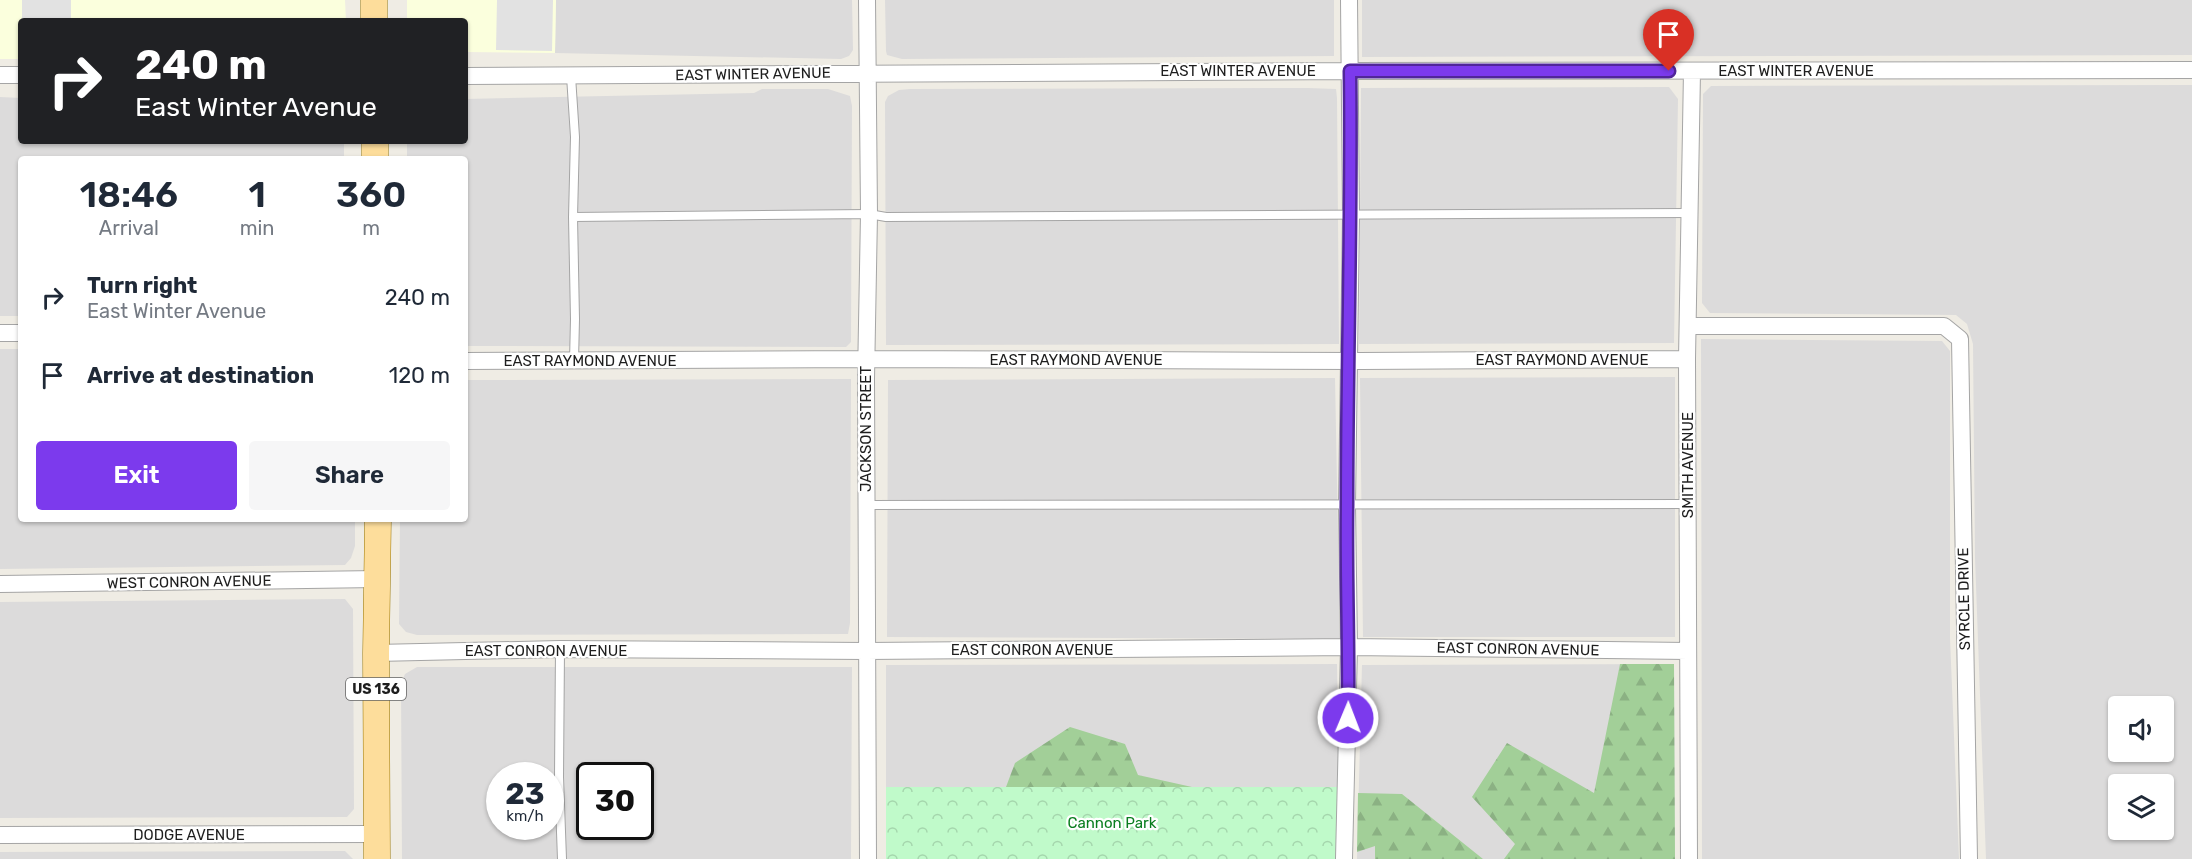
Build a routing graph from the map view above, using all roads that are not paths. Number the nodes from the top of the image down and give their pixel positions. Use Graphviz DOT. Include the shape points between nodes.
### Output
graph roads {
  1 [pos="374,0"];
  2 [pos="867,0"];
  3 [pos="1349,0"];
  4 [pos="374,18"];
  5 [pos="2192,70"];
  6 [pos="1350,71"];
  7 [pos="1692,71"];
  8 [pos="868,73"];
  9 [pos="0,75"];
  10 [pos="18,75"];
  11 [pos="468,76"];
  12 [pos="571,76"];
  13 [pos="1689,213"];
  14 [pos="869,214"];
  15 [pos="1351,215"];
  16 [pos="573,217"];
  17 [pos="1688,326"];
  18 [pos="0,333"];
  19 [pos="18,333"];
  20 [pos="867,359"];
  21 [pos="1687,359"];
  22 [pos="468,361"];
  23 [pos="574,361"];
  24 [pos="1350,361"];
  25 [pos="1689,504"];
  26 [pos="866,505"];
  27 [pos="1347,505"];
  28 [pos="378,522"];
  29 [pos="378,579"];
  30 [pos="0,584"];
  31 [pos="1349,647"];
  32 [pos="561,649"];
  33 [pos="866,651"];
  34 [pos="1688,651"];
  35 [pos="376,653"];
  36 [pos="0,835"];
  37 [pos="377,847"];
  38 [pos="562,859"];
  39 [pos="867,859"];
  40 [pos="1344,859"];
  41 [pos="1689,859"];
  42 [pos="1969,859"];
  1 -- 4 [label="main road"];
  2 -- 8 [label="street, JACKSON STREET"];
  3 -- 6 [label="street"];
  5 -- 7 [label="street, EAST WINTER AVENUE"];
  6 -- 7 [label="street, EAST WINTER AVENUE"];
  6 -- 8 [label="street, EAST WINTER AVENUE"];
  6 -- 15 [label="street"];
  7 -- 13 [label="street, SMITH AVENUE"];
  8 -- 12 [label="street, EAST WINTER AVENUE"];
  8 -- 14 [label="street, JACKSON STREET"];
  9 -- 10 [label="street"];
  11 -- 12 [label="street, EAST WINTER AVENUE"];
  12 -- 16 [label="lane" via="575,137"];
  13 -- 15 [label="lane"];
  13 -- 17 [label="street, SMITH AVENUE"];
  14 -- 15 [label="lane"];
  14 -- 16 [label="lane"];
  14 -- 20 [label="street, JACKSON STREET"];
  15 -- 24 [label="street"];
  16 -- 23 [label="lane"];
  17 -- 21 [label="street, SMITH AVENUE"];
  17 -- 42 [label="street, SYRCLE DRIVE" via="1944,326 1960,339"];
  18 -- 19 [label="street"];
  20 -- 23 [label="street, EAST RAYMOND AVENUE"];
  20 -- 24 [label="street, EAST RAYMOND AVENUE"];
  20 -- 26 [label="street, JACKSON STREET"];
  21 -- 24 [label="street, EAST RAYMOND AVENUE"];
  21 -- 25 [label="street, SMITH AVENUE"];
  22 -- 23 [label="street, EAST RAYMOND AVENUE"];
  24 -- 27 [label="street"];
  25 -- 27 [label="lane"];
  25 -- 34 [label="street, SMITH AVENUE"];
  26 -- 27 [label="lane"];
  26 -- 33 [label="street, JACKSON STREET"];
  27 -- 31 [label="street"];
  28 -- 29 [label="main road, US 136"];
  29 -- 30 [label="street, WEST CONRON AVENUE"];
  29 -- 35 [label="main road, US 136"];
  31 -- 33 [label="street, EAST CONRON AVENUE"];
  31 -- 34 [label="street, EAST CONRON AVENUE"];
  31 -- 40 [label="street"];
  32 -- 33 [label="street, EAST CONRON AVENUE"];
  32 -- 35 [label="street, EAST CONRON AVENUE"];
  32 -- 38 [label="lane"];
  33 -- 39 [label="street, JACKSON STREET"];
  34 -- 41 [label="street, SMITH AVENUE"];
  35 -- 37 [label="main road, US 136"];
  36 -- 37 [label="street, DODGE AVENUE"];
}
